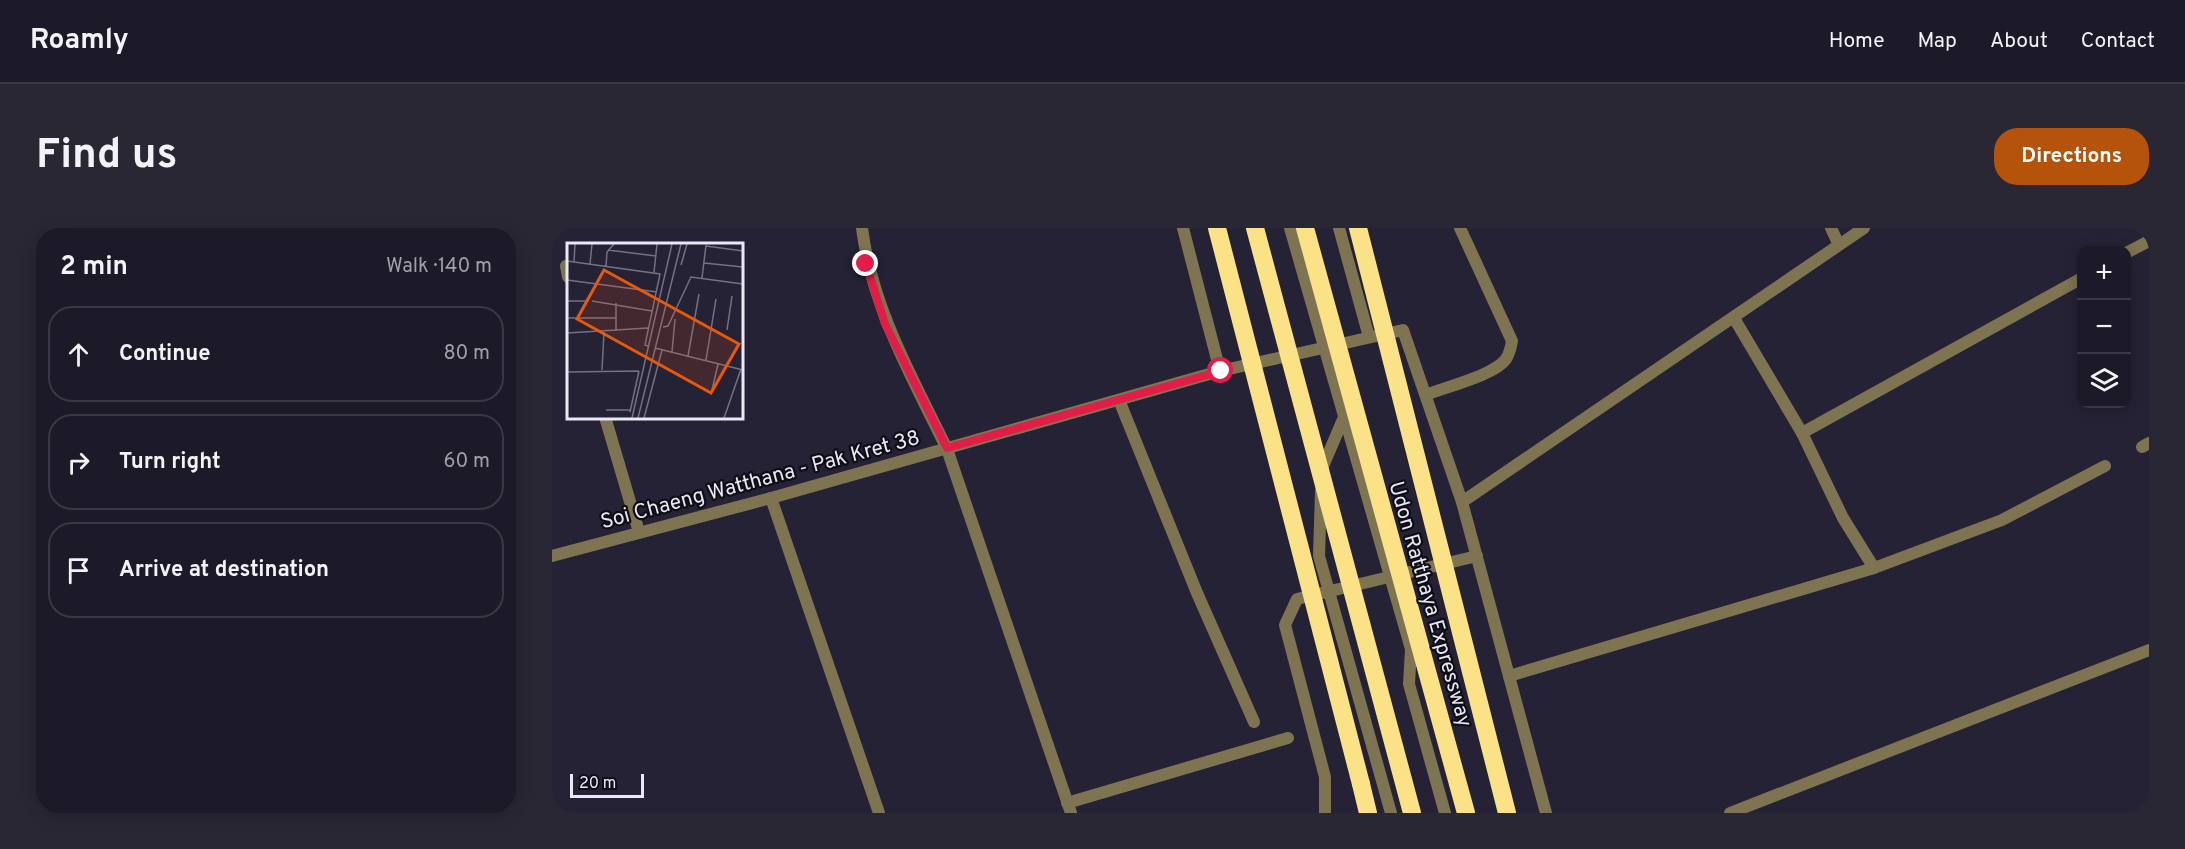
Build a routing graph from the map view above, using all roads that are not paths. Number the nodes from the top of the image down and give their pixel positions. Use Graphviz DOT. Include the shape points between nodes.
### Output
graph roads {
  1 [pos="862,228"];
  2 [pos="1183,228"];
  3 [pos="1217,228"];
  4 [pos="1255,228"];
  5 [pos="1290,228"];
  6 [pos="1305,228"];
  7 [pos="1339,228"];
  8 [pos="1358,228"];
  9 [pos="1460,228"];
  10 [pos="1831,228"];
  11 [pos="1864,228"];
  12 [pos="2149,241"];
  13 [pos="1838,243"];
  14 [pos="2131,251"];
  15 [pos="2077,281"];
  16 [pos="1734,318"];
  17 [pos="1369,337"];
  18 [pos="1324,347"];
  19 [pos="1221,371"];
  20 [pos="1425,394"];
  21 [pos="1119,400"];
  22 [pos="1348,412"];
  23 [pos="605,418"];
  24 [pos="1802,433"];
  25 [pos="947,448"];
  26 [pos="2105,466"];
  27 [pos="771,498"];
  28 [pos="1462,502"];
  29 [pos="639,532"];
  30 [pos="552,556"];
  31 [pos="1476,556"];
  32 [pos="1874,568"];
  33 [pos="1389,577"];
  34 [pos="1327,591"];
  35 [pos="2149,650"];
  36 [pos="1509,676"];
  37 [pos="1254,722"];
  38 [pos="1288,738"];
  39 [pos="1069,808"];
  40 [pos="879,813"];
  41 [pos="1325,813"];
  42 [pos="1368,813"];
  43 [pos="1391,813"];
  44 [pos="1412,813"];
  45 [pos="1445,813"];
  46 [pos="1466,813"];
  47 [pos="1507,813"];
  48 [pos="1546,813"];
  49 [pos="1730,813"];
  1 -- 25 [label="street" via="866,264 885,324"];
  2 -- 19 [label="street"];
  3 -- 42 [label="highway, bridge"];
  4 -- 44 [label="highway, bridge"];
  5 -- 18 [label="street"];
  6 -- 22 [label="highway, Udon Ratthaya Expressway, bridge"];
  7 -- 17 [label="street"];
  8 -- 47 [label="highway, bridge"];
  9 -- 20 [label="street" via="1512,341 1510,352 1494,367"];
  10 -- 13 [label="street"];
  11 -- 13 [label="street"];
  12 -- 14 [label="street"];
  13 -- 16 [label="street"];
  15 -- 24 [label="street"];
  16 -- 24 [label="street"];
  16 -- 28 [label="street"];
  17 -- 18 [label="street, Soi Chaeng Watthana - Pak Kret 38"];
  17 -- 20 [label="street, Soi Chaeng Watthana - Pak Kret 38" via="1403,330"];
  18 -- 19 [label="street, Soi Chaeng Watthana - Pak Kret 38"];
  18 -- 22 [label="street"];
  19 -- 21 [label="street, Soi Chaeng Watthana - Pak Kret 38"];
  20 -- 28 [label="street"];
  21 -- 25 [label="street, Soi Chaeng Watthana - Pak Kret 38"];
  21 -- 37 [label="street"];
  22 -- 33 [label="street"];
  22 -- 34 [label="street" via="1321,466 1319,556"];
  22 -- 46 [label="highway, Udon Ratthaya Expressway, bridge"];
  23 -- 29 [label="street"];
  24 -- 32 [label="street" via="1843,518"];
  25 -- 27 [label="street, Soi Chaeng Watthana - Pak Kret 38"];
  25 -- 39 [label="street"];
  26 -- 32 [label="street" via="2002,520"];
  27 -- 29 [label="street, Soi Chaeng Watthana - Pak Kret 38"];
  27 -- 40 [label="street"];
  28 -- 31 [label="street"];
  29 -- 30 [label="street, Soi Chaeng Watthana - Pak Kret 38"];
  31 -- 33 [label="street"];
  31 -- 36 [label="street"];
  32 -- 36 [label="street"];
  33 -- 34 [label="street"];
  33 -- 45 [label="street" via="1411,649 1409,684"];
  34 -- 41 [label="street" via="1297,599 1285,625 1325,777"];
  34 -- 43 [label="street"];
  35 -- 49 [label="street"];
  36 -- 48 [label="street"];
  38 -- 39 [label="street"];
}
